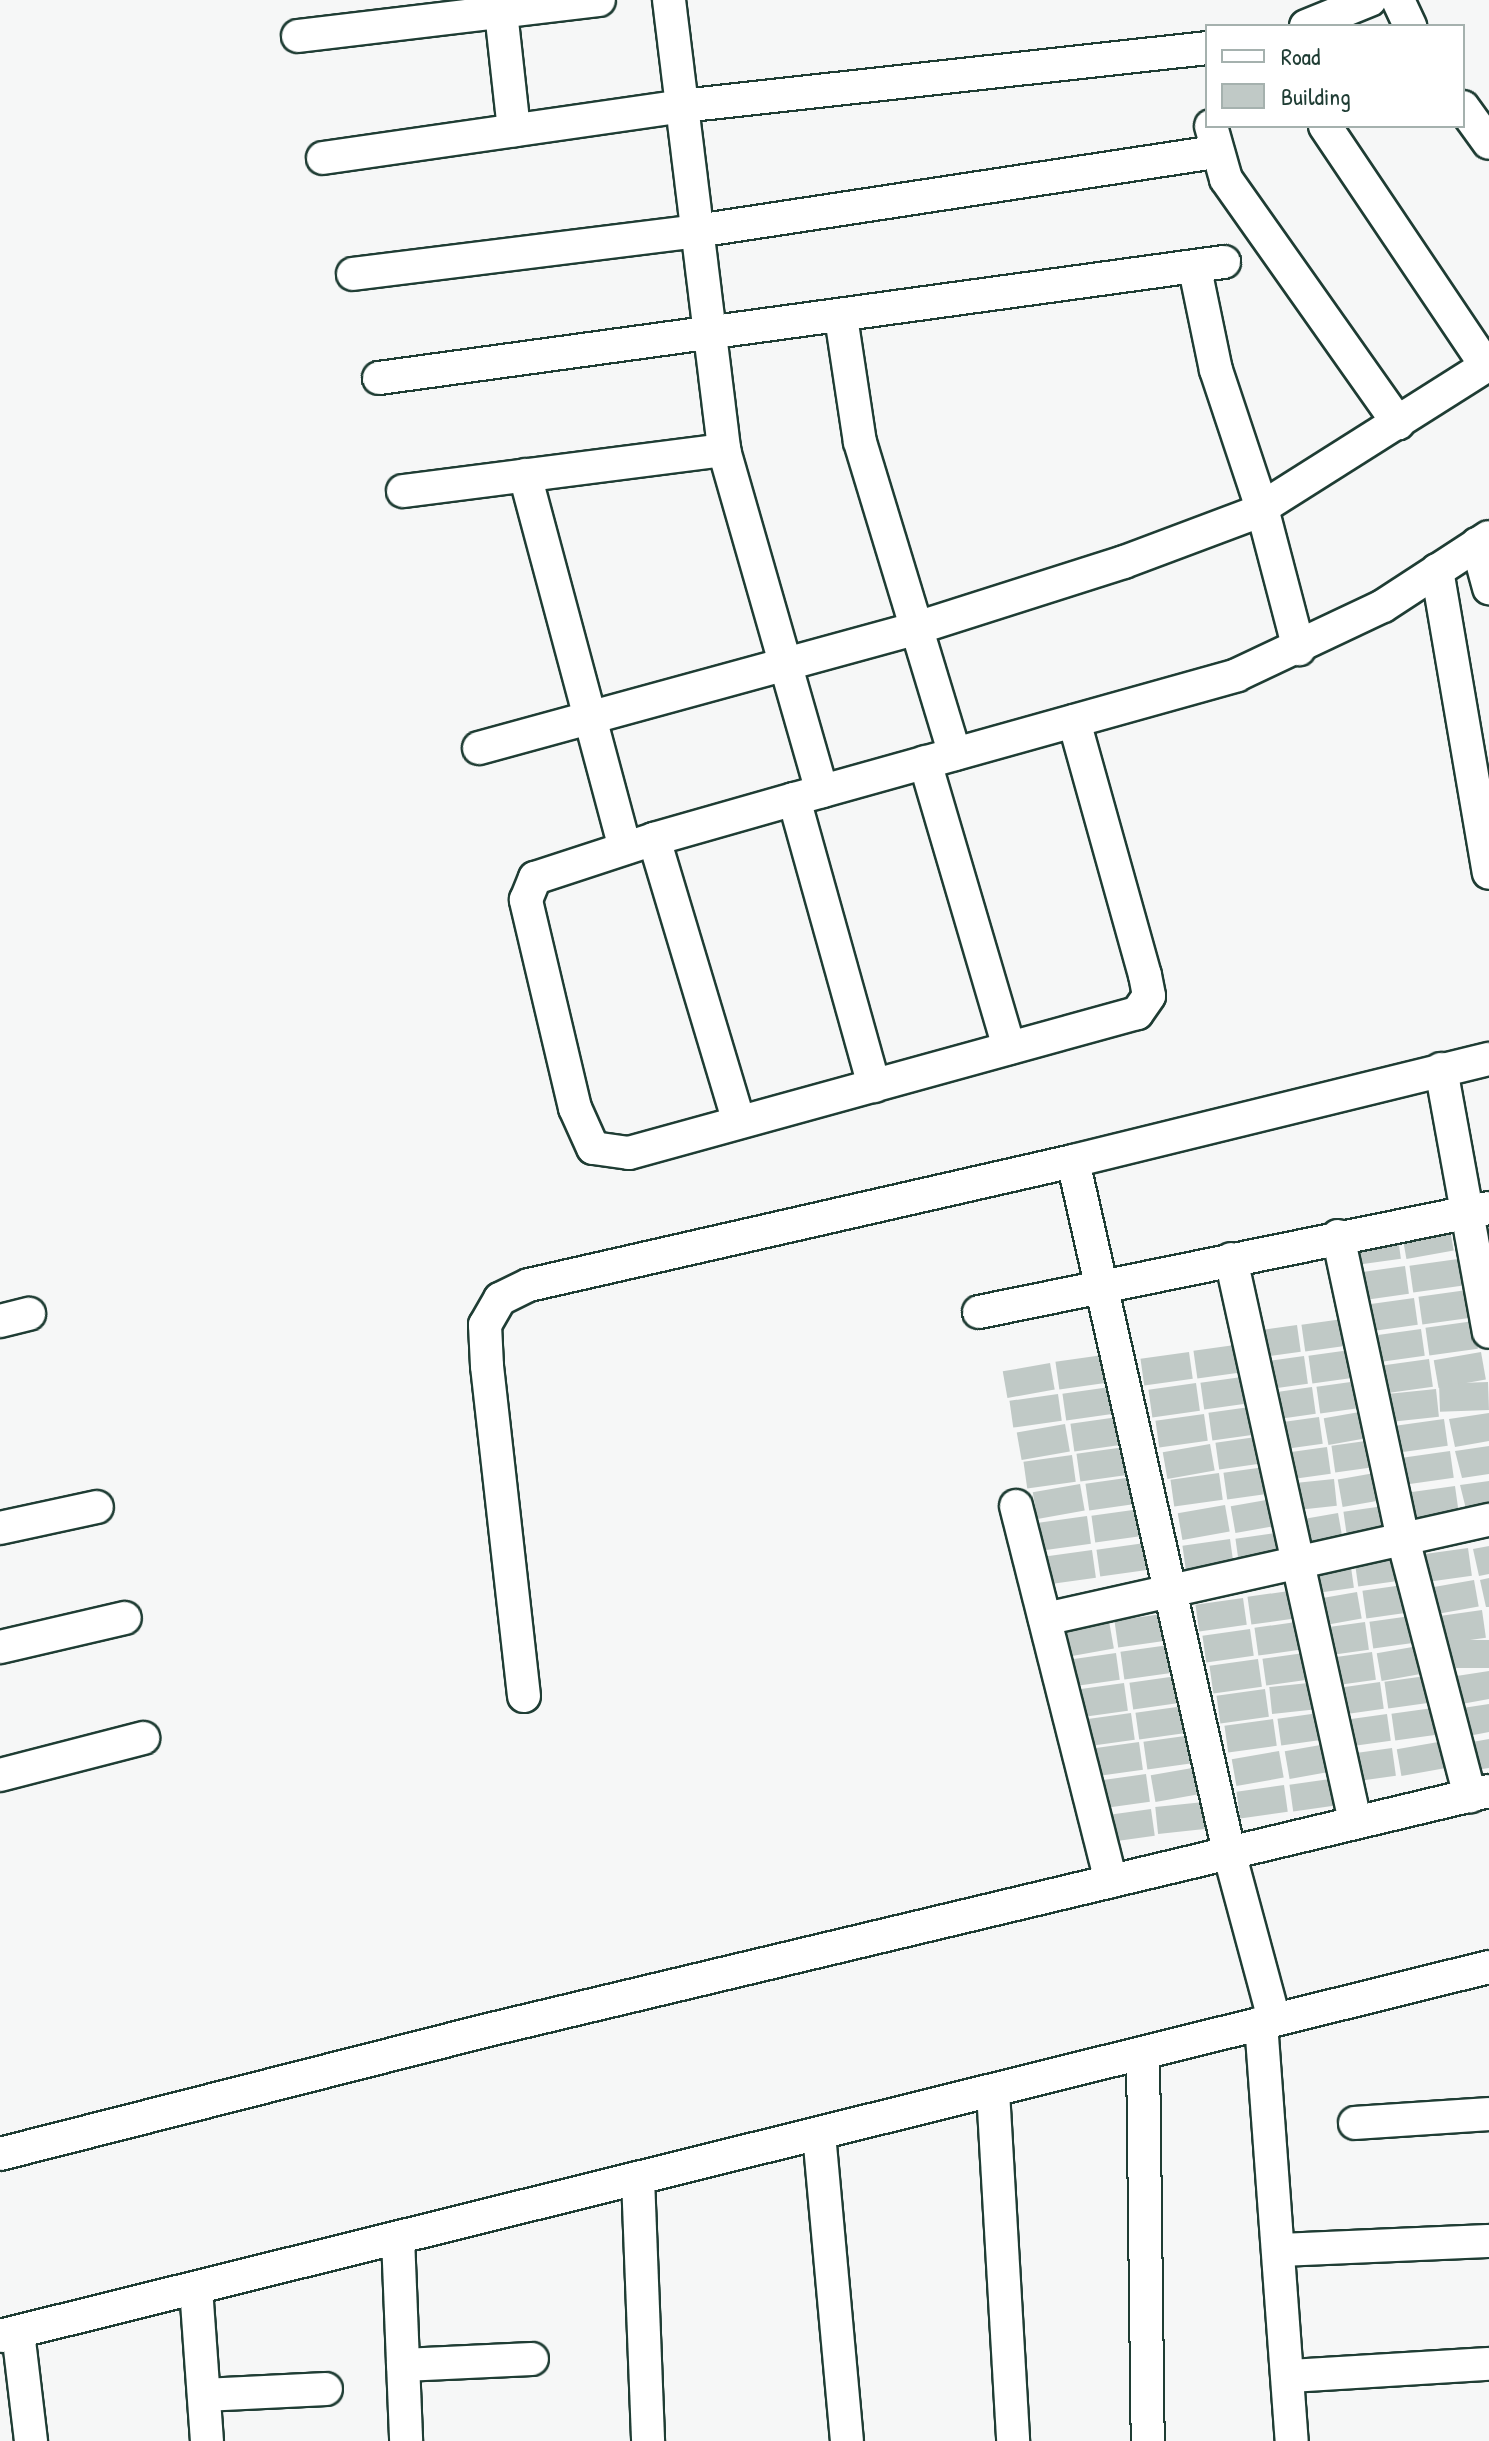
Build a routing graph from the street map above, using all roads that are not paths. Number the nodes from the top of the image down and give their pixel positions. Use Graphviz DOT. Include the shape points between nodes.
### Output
graph roads {
  1 [pos="599,0"];
  2 [pos="669,0"];
  3 [pos="1370,0"];
  4 [pos="1398,0"];
  5 [pos="501,12"];
  6 [pos="375,13"];
  7 [pos="1311,24"];
  8 [pos="1409,24"];
  9 [pos="298,36"];
  10 [pos="1205,56"];
  11 [pos="682,106"];
  12 [pos="1465,110"];
  13 [pos="1326,128"];
  14 [pos="514,130"];
  15 [pos="1213,139"];
  16 [pos="1489,143"];
  17 [pos="323,158"];
  18 [pos="697,231"];
  19 [pos="353,274"];
  20 [pos="841,317"];
  21 [pos="710,334"];
  22 [pos="1487,365"];
  23 [pos="379,378"];
  24 [pos="1398,423"];
  25 [pos="724,450"];
  26 [pos="525,475"];
  27 [pos="403,491"];
  28 [pos="1262,508"];
  29 [pos="1483,540"];
  30 [pos="1437,570"];
  31 [pos="1489,588"];
  32 [pos="917,628"];
  33 [pos="1299,649"];
  34 [pos="786,667"];
  35 [pos="587,719"];
  36 [pos="1074,721"];
  37 [pos="479,748"];
  38 [pos="940,758"];
  39 [pos="808,795"];
  40 [pos="640,843"];
  41 [pos="1489,873"];
  42 [pos="1009,1048"];
  43 [pos="1489,1059"];
  44 [pos="1441,1069"];
  45 [pos="874,1086"];
  46 [pos="739,1122"];
  47 [pos="1073,1161"];
  48 [pos="1479,1210"];
  49 [pos="1338,1236"];
  50 [pos="1231,1259"];
  51 [pos="1103,1285"];
  52 [pos="979,1312"];
  53 [pos="1489,1332"];
  54 [pos="1016,1506"];
  55 [pos="97,1507"];
  56 [pos="1489,1520"];
  57 [pos="0,1528"];
  58 [pos="1403,1539"];
  59 [pos="1295,1564"];
  60 [pos="1171,1593"];
  61 [pos="125,1618"];
  62 [pos="1045,1619"];
  63 [pos="0,1647"];
  64 [pos="524,1696"];
  65 [pos="143,1738"];
  66 [pos="0,1775"];
  67 [pos="1479,1793"];
  68 [pos="1355,1821"];
  69 [pos="1229,1852"];
  70 [pos="1111,1881"];
  71 [pos="1489,1967"];
  72 [pos="1268,2021"];
  73 [pos="1143,2053"];
  74 [pos="993,2091"];
  75 [pos="1489,2114"];
  76 [pos="1355,2123"];
  77 [pos="819,2134"];
  78 [pos="0,2154"];
  79 [pos="638,2178"];
  80 [pos="398,2238"];
  81 [pos="1489,2241"];
  82 [pos="1279,2250"];
  83 [pos="196,2288"];
  84 [pos="9,2334"];
  85 [pos="532,2359"];
  86 [pos="1489,2364"];
  87 [pos="403,2365"];
  88 [pos="1290,2376"];
  89 [pos="326,2389"];
  90 [pos="204,2395"];
  91 [pos="31,2441"];
  92 [pos="207,2441"];
  93 [pos="406,2441"];
  94 [pos="648,2441"];
  95 [pos="847,2441"];
  96 [pos="1013,2441"];
  97 [pos="1148,2441"];
  98 [pos="1292,2441"];
  1 -- 5 [label="street"];
  2 -- 11 [label="street"];
  3 -- 7 [label="street"];
  4 -- 8 [label="street"];
  5 -- 6 [label="street"];
  5 -- 14 [label="street"];
  6 -- 9 [label="street"];
  10 -- 11 [label="street"];
  11 -- 14 [label="street"];
  11 -- 18 [label="street"];
  12 -- 16 [label="street"];
  13 -- 22 [label="street"];
  14 -- 17 [label="street"];
  15 -- 18 [label="street"];
  15 -- 24 [label="street" via="1226,179"];
  18 -- 19 [label="street"];
  18 -- 21 [label="street"];
  20 -- 21 [label="street"];
  20 -- 28 [label="street" via="1210,266 1232,427"];
  20 -- 32 [label="street" via="850,406"];
  21 -- 23 [label="street"];
  21 -- 25 [label="street"];
  22 -- 24 [label="street"];
  24 -- 28 [label="street"];
  25 -- 26 [label="street"];
  25 -- 34 [label="street"];
  26 -- 27 [label="street"];
  26 -- 35 [label="street"];
  28 -- 32 [label="street" via="1124,562"];
  28 -- 33 [label="street"];
  29 -- 30 [label="street"];
  29 -- 31 [label="street"];
  30 -- 33 [label="street"];
  30 -- 41 [label="street"];
  32 -- 34 [label="street"];
  32 -- 38 [label="street"];
  33 -- 36 [label="street" via="1237,675"];
  34 -- 35 [label="street"];
  34 -- 39 [label="street"];
  35 -- 37 [label="street"];
  35 -- 40 [label="street"];
  36 -- 38 [label="street"];
  36 -- 42 [label="street" via="1149,996 1137,1013"];
  38 -- 39 [label="street"];
  38 -- 42 [label="street"];
  39 -- 40 [label="street"];
  39 -- 45 [label="street"];
  40 -- 46 [label="street"];
  40 -- 46 [label="street" via="535,878 526,900 583,1135 593,1148 629,1153"];
  42 -- 45 [label="street"];
  43 -- 44 [label="street"];
  44 -- 47 [label="street"];
  44 -- 48 [label="street"];
  45 -- 46 [label="street"];
  47 -- 51 [label="street"];
  47 -- 64 [label="street" via="529,1285 500,1299 485,1325 487,1366"];
  48 -- 49 [label="street"];
  48 -- 53 [label="street"];
  49 -- 50 [label="street"];
  49 -- 58 [label="street"];
  50 -- 51 [label="street"];
  50 -- 59 [label="street"];
  51 -- 52 [label="street"];
  51 -- 60 [label="street"];
  54 -- 62 [label="street"];
  55 -- 57 [label="street"];
  56 -- 58 [label="street"];
  58 -- 59 [label="street"];
  58 -- 67 [label="street"];
  59 -- 60 [label="street"];
  59 -- 68 [label="street"];
  60 -- 62 [label="street"];
  60 -- 69 [label="street"];
  61 -- 63 [label="street"];
  62 -- 70 [label="street"];
  65 -- 66 [label="street"];
  67 -- 68 [label="street"];
  68 -- 69 [label="street"];
  69 -- 70 [label="street"];
  69 -- 72 [label="street"];
  70 -- 78 [label="street"];
  71 -- 72 [label="street"];
  72 -- 73 [label="street"];
  72 -- 82 [label="street"];
  73 -- 74 [label="street"];
  73 -- 97 [label="street"];
  74 -- 77 [label="street"];
  74 -- 96 [label="street"];
  75 -- 76 [label="street"];
  77 -- 79 [label="street"];
  77 -- 95 [label="street"];
  79 -- 80 [label="street"];
  79 -- 94 [label="street"];
  80 -- 83 [label="street"];
  80 -- 87 [label="street"];
  81 -- 82 [label="street"];
  82 -- 88 [label="street"];
  83 -- 84 [label="street"];
  83 -- 90 [label="street"];
  84 -- 91 [label="street"];
  85 -- 87 [label="street"];
  86 -- 88 [label="street"];
  87 -- 93 [label="street"];
  88 -- 98 [label="street"];
  89 -- 90 [label="street"];
  90 -- 92 [label="street"];
}
